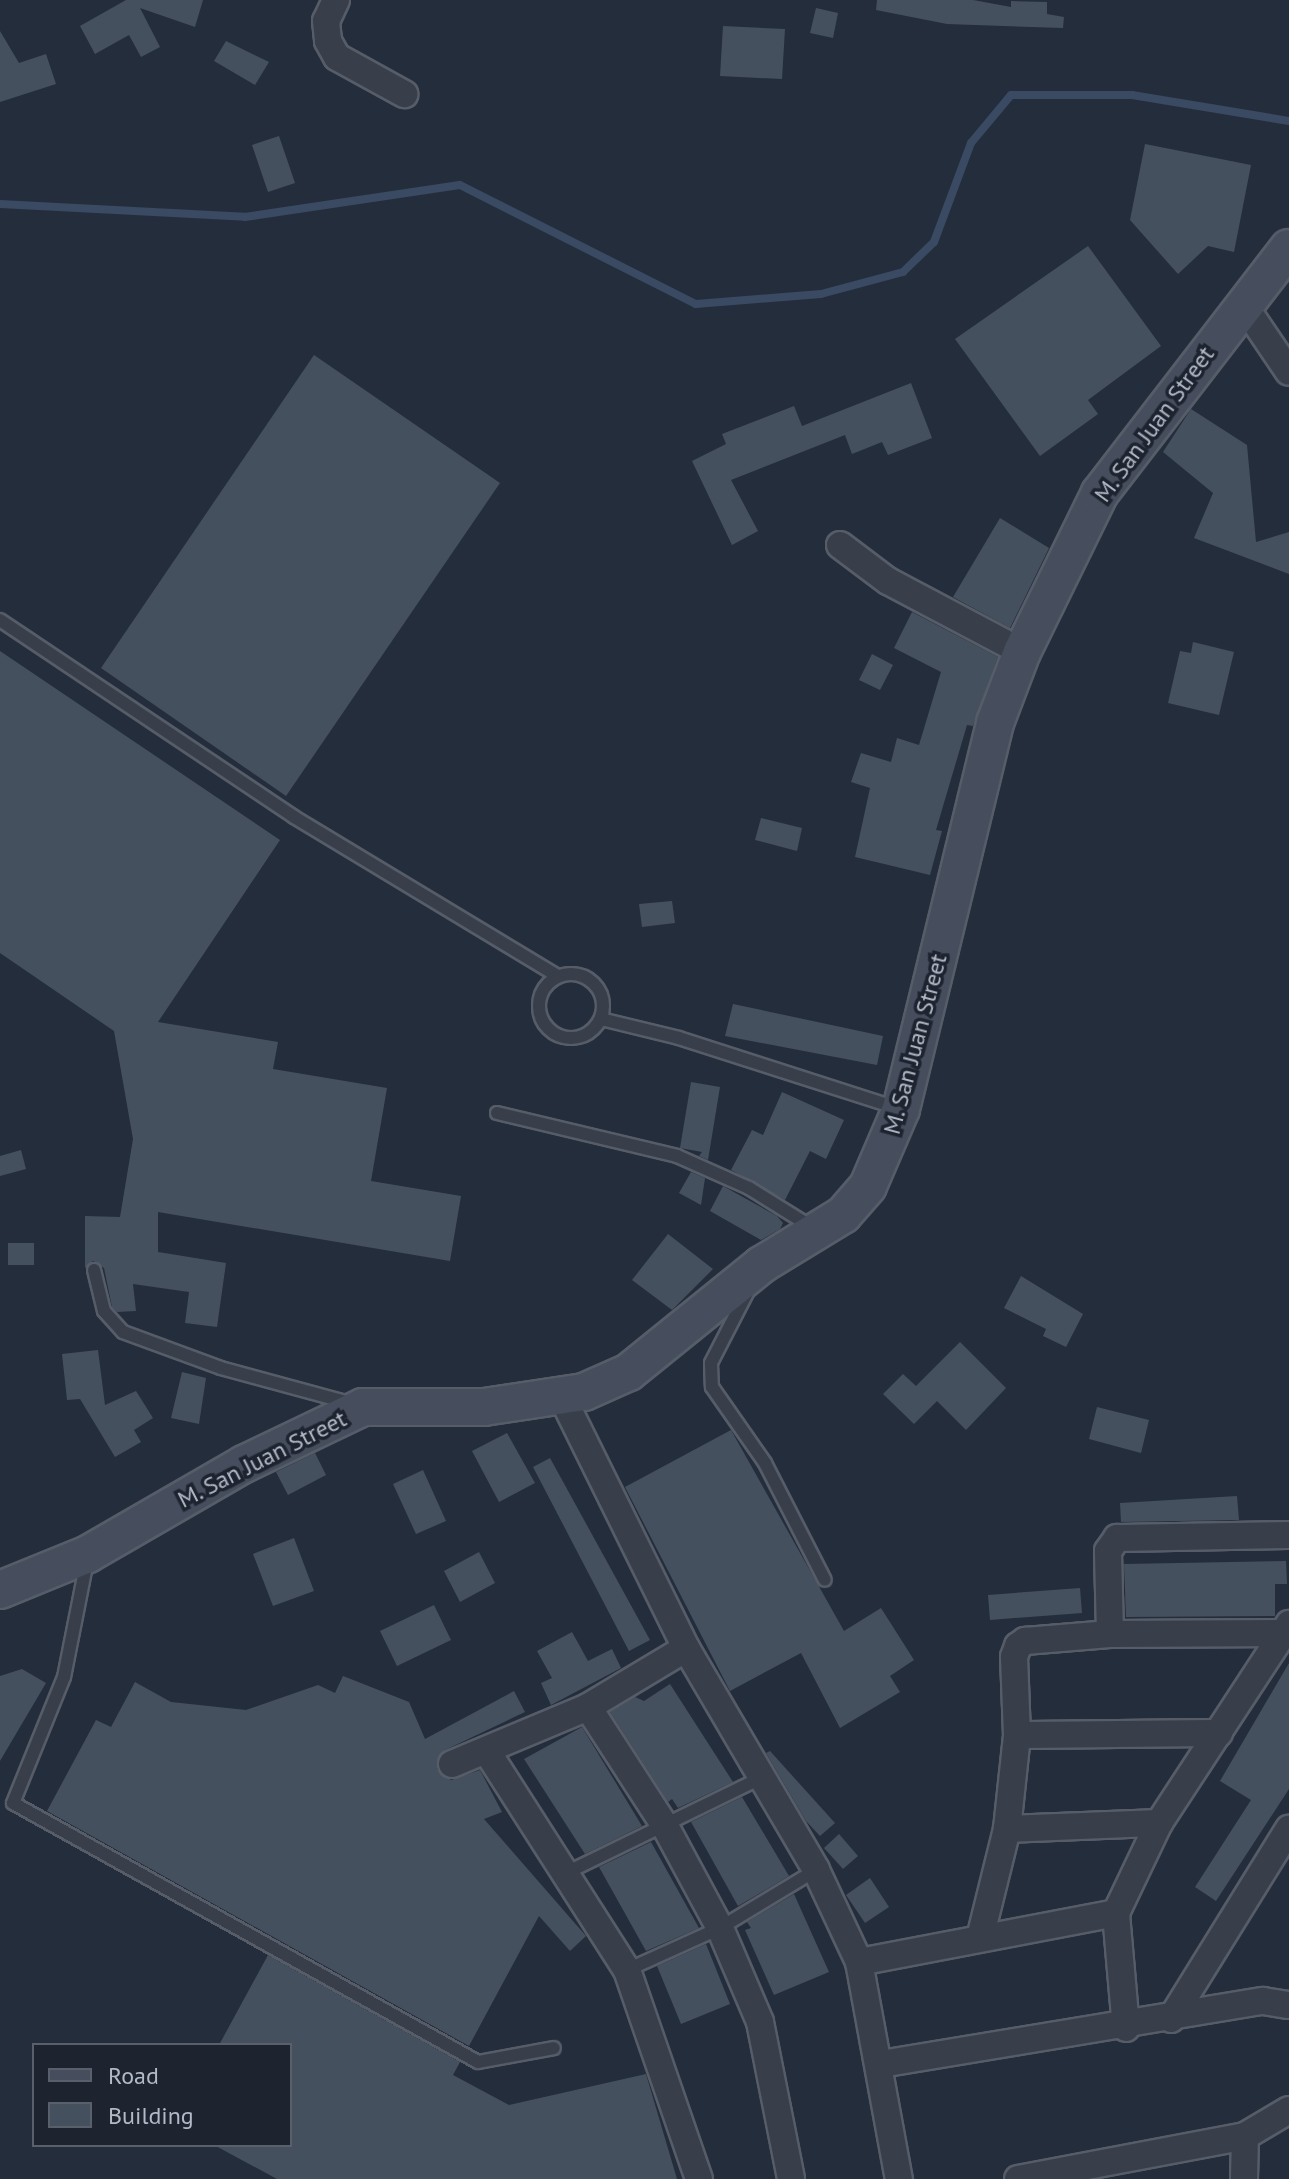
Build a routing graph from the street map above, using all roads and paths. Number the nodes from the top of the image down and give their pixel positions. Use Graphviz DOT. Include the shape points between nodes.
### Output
graph roads {
  1 [pos="336,0"];
  2 [pos="404,94"];
  3 [pos="1289,248"];
  4 [pos="1245,307"];
  5 [pos="1289,372"];
  6 [pos="840,545"];
  7 [pos="0,620"];
  8 [pos="1022,652"];
  9 [pos="558,976"];
  10 [pos="601,1019"];
  11 [pos="901,1109"];
  12 [pos="497,1113"];
  13 [pos="819,1232"];
  14 [pos="761,1265"];
  15 [pos="94,1270"];
  16 [pos="562,1397"];
  17 [pos="363,1407"];
  18 [pos="1289,1535"];
  19 [pos="88,1554"];
  20 [pos="825,1580"];
  21 [pos="0,1590"];
  22 [pos="1286,1628"];
  23 [pos="1110,1634"];
  24 [pos="686,1648"];
  25 [pos="588,1707"];
  26 [pos="1219,1733"];
  27 [pos="1017,1735"];
  28 [pos="488,1753"];
  29 [pos="452,1764"];
  30 [pos="759,1779"];
  31 [pos="1159,1823"];
  32 [pos="665,1826"];
  33 [pos="1007,1829"];
  34 [pos="1289,1829"];
  35 [pos="816,1870"];
  36 [pos="1279,1870"];
  37 [pos="566,1873"];
  38 [pos="1116,1913"];
  39 [pos="720,1928"];
  40 [pos="980,1938"];
  41 [pos="859,1962"];
  42 [pos="627,1970"];
  43 [pos="1289,2005"];
  44 [pos="1171,2019"];
  45 [pos="1126,2028"];
  46 [pos="554,2048"];
  47 [pos="881,2064"];
  48 [pos="1289,2110"];
  49 [pos="1245,2136"];
  50 [pos="1147,2168"];
  51 [pos="1027,2178"];
  52 [pos="699,2179"];
  53 [pos="791,2179"];
  54 [pos="899,2179"];
  55 [pos="1244,2179"];
  1 -- 2 [label="street" via="326,21 337,57"];
  3 -- 4 [label="street, M. San Juan Street"];
  4 -- 5 [label="street"];
  4 -- 8 [label="street, M. San Juan Street" via="1199,359 1100,493"];
  6 -- 8 [label="street" via="888,581"];
  7 -- 9 [label="lane" via="294,817"];
  8 -- 11 [label="street, M. San Juan Street" via="995,723"];
  9 -- 10 [label="lane" via="571,973 594,983 601,994"];
  9 -- 10 [label="lane" via="548,983 539,1006 548,1029 571,1039 594,1029"];
  10 -- 11 [label="lane" via="679,1038"];
  11 -- 13 [label="street, M. San Juan Street" via="868,1186"];
  12 -- 13 [label="lane" via="677,1156 749,1188"];
  13 -- 14 [label="street, M. San Juan Street"];
  14 -- 16 [label="street, M. San Juan Street" via="629,1372"];
  14 -- 20 [label="lane" via="711,1363 712,1387 765,1463"];
  15 -- 17 [label="lane" via="104,1311 123,1332 221,1368"];
  16 -- 17 [label="street, M. San Juan Street" via="484,1407"];
  16 -- 24 [label="street"];
  17 -- 19 [label="street, M. San Juan Street" via="244,1464"];
  18 -- 23 [label="street" via="1117,1538 1108,1551"];
  19 -- 21 [label="street, M. San Juan Street"];
  19 -- 46 [label="lane" via="64,1677 13,1803 478,2062"];
  22 -- 23 [label="street"];
  22 -- 26 [label="street"];
  23 -- 27 [label="street" via="1025,1641 1018,1646"];
  24 -- 25 [label="street"];
  24 -- 30 [label="street"];
  25 -- 28 [label="street"];
  25 -- 32 [label="street"];
  26 -- 27 [label="street"];
  26 -- 31 [label="street"];
  27 -- 33 [label="street"];
  28 -- 29 [label="street"];
  28 -- 37 [label="street"];
  30 -- 32 [label="lane"];
  30 -- 35 [label="street"];
  31 -- 33 [label="street"];
  31 -- 38 [label="street"];
  32 -- 37 [label="lane"];
  32 -- 39 [label="street"];
  33 -- 40 [label="street"];
  34 -- 36 [label="street"];
  35 -- 39 [label="lane"];
  35 -- 41 [label="street"];
  36 -- 44 [label="street"];
  37 -- 42 [label="street"];
  38 -- 40 [label="street"];
  38 -- 45 [label="street"];
  39 -- 42 [label="lane"];
  39 -- 53 [label="street" via="760,2022"];
  40 -- 41 [label="street"];
  41 -- 47 [label="street"];
  42 -- 52 [label="street"];
  43 -- 44 [label="street" via="1263,2001"];
  44 -- 45 [label="street"];
  45 -- 47 [label="street"];
  47 -- 54 [label="street"];
  48 -- 49 [label="street"];
  49 -- 50 [label="street"];
  49 -- 55 [label="street"];
  50 -- 51 [label="street"];
}
